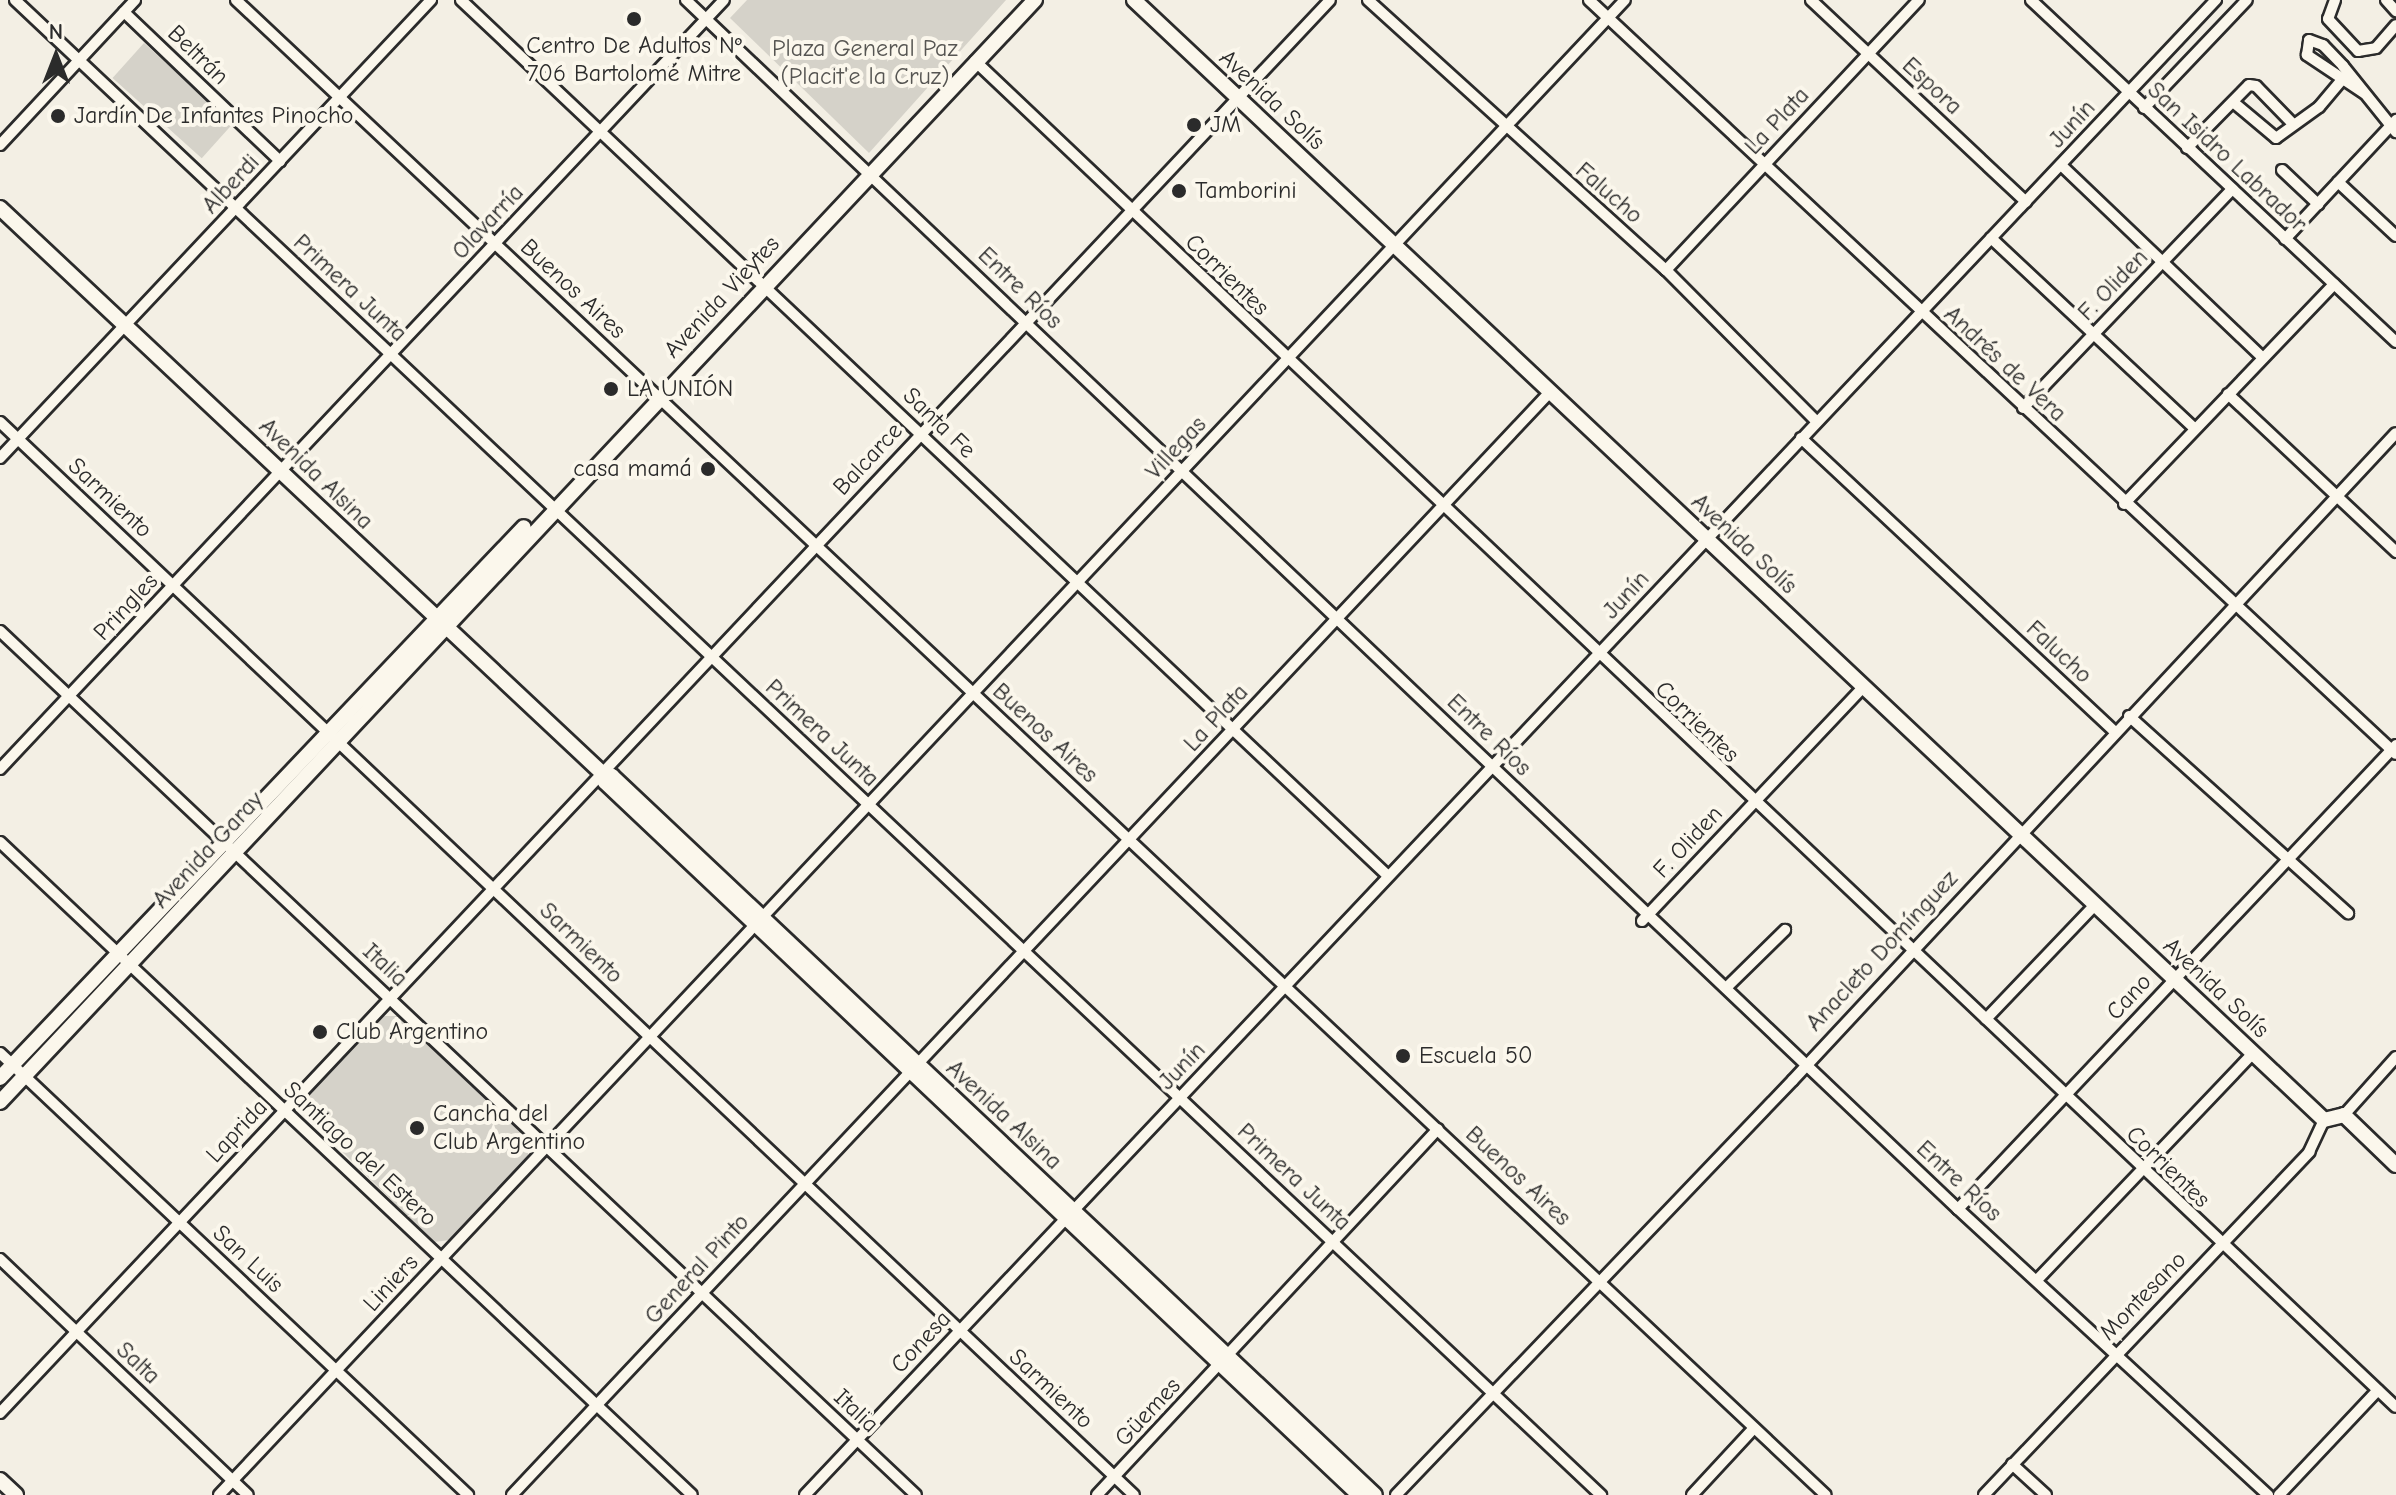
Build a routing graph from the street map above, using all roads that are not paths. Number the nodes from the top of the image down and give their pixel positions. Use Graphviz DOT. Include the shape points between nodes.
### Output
graph roads {
  1 [pos="15,0"];
  2 [pos="135,0"];
  3 [pos="236,0"];
  4 [pos="431,0"];
  5 [pos="461,0"];
  6 [pos="686,0"];
  7 [pos="724,0"];
  8 [pos="1022,0"];
  9 [pos="1035,0"];
  10 [pos="1134,0"];
  11 [pos="1330,0"];
  12 [pos="1368,0"];
  13 [pos="1589,0"];
  14 [pos="1625,0"];
  15 [pos="1811,0"];
  16 [pos="1919,0"];
  17 [pos="2031,0"];
  18 [pos="2216,0"];
  19 [pos="2247,0"];
  20 [pos="2335,0"];
  21 [pos="2386,0"];
  22 [pos="2396,11"];
  23 [pos="124,12"];
  24 [pos="1608,18"];
  25 [pos="706,19"];
  26 [pos="2396,25"];
  27 [pos="1868,54"];
  28 [pos="78,60"];
  29 [pos="975,61"];
  30 [pos="2342,80"];
  31 [pos="2129,93"];
  32 [pos="2364,93"];
  33 [pos="340,97"];
  34 [pos="1237,98"];
  35 [pos="2233,102"];
  36 [pos="2144,108"];
  37 [pos="2292,123"];
  38 [pos="2394,126"];
  39 [pos="1504,128"];
  40 [pos="601,131"];
  41 [pos="0,145"];
  42 [pos="2187,148"];
  43 [pos="280,161"];
  44 [pos="1764,165"];
  45 [pos="2061,165"];
  46 [pos="868,170"];
  47 [pos="2282,170"];
  48 [pos="2338,182"];
  49 [pos="2232,189"];
  50 [pos="2026,202"];
  51 [pos="2318,204"];
  52 [pos="0,208"];
  53 [pos="236,208"];
  54 [pos="1131,211"];
  55 [pos="2396,236"];
  56 [pos="1991,238"];
  57 [pos="2285,239"];
  58 [pos="495,243"];
  59 [pos="1394,245"];
  60 [pos="2163,262"];
  61 [pos="1666,270"];
  62 [pos="762,282"];
  63 [pos="2334,284"];
  64 [pos="1920,312"];
  65 [pos="1026,321"];
  66 [pos="127,325"];
  67 [pos="2094,334"];
  68 [pos="2396,342"];
  69 [pos="391,354"];
  70 [pos="2263,358"];
  71 [pos="1287,359"];
  72 [pos="1550,392"];
  73 [pos="2228,394"];
  74 [pos="656,395"];
  75 [pos="2023,408"];
  76 [pos="0,422"];
  77 [pos="1817,422"];
  78 [pos="2195,429"];
  79 [pos="920,433"];
  80 [pos="2396,433"];
  81 [pos="1801,438"];
  82 [pos="18,439"];
  83 [pos="0,458"];
  84 [pos="1183,470"];
  85 [pos="281,471"];
  86 [pos="2336,496"];
  87 [pos="552,504"];
  88 [pos="2124,504"];
  89 [pos="1442,507"];
  90 [pos="1707,538"];
  91 [pos="815,545"];
  92 [pos="2396,552"];
  93 [pos="1077,582"];
  94 [pos="173,585"];
  95 [pos="2234,605"];
  96 [pos="1338,618"];
  97 [pos="441,623"];
  98 [pos="0,631"];
  99 [pos="711,655"];
  100 [pos="1597,655"];
  101 [pos="1864,686"];
  102 [pos="973,693"];
  103 [pos="69,696"];
  104 [pos="2129,716"];
  105 [pos="1233,729"];
  106 [pos="328,731"];
  107 [pos="2115,732"];
  108 [pos="340,742"];
  109 [pos="2395,749"];
  110 [pos="1492,765"];
  111 [pos="0,769"];
  112 [pos="601,772"];
  113 [pos="1752,803"];
  114 [pos="869,804"];
  115 [pos="2020,832"];
  116 [pos="1129,840"];
  117 [pos="224,841"];
  118 [pos="0,842"];
  119 [pos="236,852"];
  120 [pos="2287,859"];
  121 [pos="1388,876"];
  122 [pos="493,887"];
  123 [pos="2096,904"];
  124 [pos="2348,913"];
  125 [pos="1645,918"];
  126 [pos="759,920"];
  127 [pos="1785,930"];
  128 [pos="1911,949"];
  129 [pos="1024,951"];
  130 [pos="118,953"];
  131 [pos="130,964"];
  132 [pos="2174,978"];
  133 [pos="1285,987"];
  134 [pos="1726,988"];
  135 [pos="390,997"];
  136 [pos="1986,1019"];
  137 [pos="650,1036"];
  138 [pos="0,1053"];
  139 [pos="2253,1053"];
  140 [pos="2396,1057"];
  141 [pos="12,1064"];
  142 [pos="1806,1064"];
  143 [pos="915,1068"];
  144 [pos="25,1076"];
  145 [pos="0,1078"];
  146 [pos="2065,1095"];
  147 [pos="1180,1097"];
  148 [pos="0,1102"];
  149 [pos="284,1110"];
  150 [pos="2344,1115"];
  151 [pos="2324,1120"];
  152 [pos="1438,1129"];
  153 [pos="547,1146"];
  154 [pos="2396,1165"];
  155 [pos="2142,1169"];
  156 [pos="805,1184"];
  157 [pos="1958,1209"];
  158 [pos="1069,1214"];
  159 [pos="179,1222"];
  160 [pos="1334,1243"];
  161 [pos="2220,1245"];
  162 [pos="441,1258"];
  163 [pos="0,1259"];
  164 [pos="1599,1279"];
  165 [pos="2037,1280"];
  166 [pos="702,1293"];
  167 [pos="960,1330"];
  168 [pos="76,1332"];
  169 [pos="2117,1352"];
  170 [pos="1224,1360"];
  171 [pos="336,1370"];
  172 [pos="2378,1390"];
  173 [pos="1492,1392"];
  174 [pos="597,1405"];
  175 [pos="2396,1407"];
  176 [pos="0,1413"];
  177 [pos="1754,1428"];
  178 [pos="857,1440"];
  179 [pos="2012,1464"];
  180 [pos="1114,1477"];
  181 [pos="0,1480"];
  182 [pos="232,1480"];
  183 [pos="908,1492"];
  184 [pos="16,1495"];
  185 [pos="219,1495"];
  186 [pos="248,1495"];
  187 [pos="468,1495"];
  188 [pos="512,1495"];
  189 [pos="692,1495"];
  190 [pos="805,1495"];
  191 [pos="1097,1495"];
  192 [pos="1134,1495"];
  193 [pos="1359,1495"];
  194 [pos="1375,1495"];
  195 [pos="1396,1495"];
  196 [pos="1601,1495"];
  197 [pos="1692,1495"];
  198 [pos="1826,1495"];
  199 [pos="1984,1495"];
  200 [pos="2046,1495"];
  201 [pos="2268,1495"];
  202 [pos="2279,1495"];
  1 -- 28 [label="street, Primera Junta"];
  2 -- 23 [label="street"];
  3 -- 33 [label="street, Buenos Aires"];
  4 -- 33 [label="street, Alberdi"];
  5 -- 40 [label="street, Santa Fe"];
  6 -- 25 [label="street, Entre Ríos"];
  7 -- 25 [label="street, Olavarría"];
  8 -- 46 [label="street, Avenida Vieytes"];
  9 -- 29 [label="street, Avenida Vieytes"];
  10 -- 34 [label="street, Avenida Solís"];
  11 -- 34 [label="street, Balcarce"];
  12 -- 39 [label="street, Falucho"];
  13 -- 24 [label="street, Andrés de Vera"];
  14 -- 24 [label="street, Villegas"];
  15 -- 27 [label="street, Espora"];
  16 -- 27 [label="street, La Plata"];
  17 -- 31 [label="street, San Isidro Labrador"];
  18 -- 31 [label="street, Junín"];
  19 -- 36 [label="street"];
  20 -- 26 [label="street" via="2328,19 2350,47 2368,52"];
  21 -- 22 [label="street"];
  23 -- 28 [label="street"];
  23 -- 43 [label="street, Beltrán"];
  24 -- 39 [label="street, Villegas"];
  24 -- 44 [label="street, Andrés de Vera"];
  25 -- 40 [label="street, Olavarría"];
  25 -- 46 [label="street, Entre Ríos"];
  27 -- 44 [label="street, La Plata"];
  27 -- 50 [label="street, Espora"];
  28 -- 41 [label="street"];
  28 -- 53 [label="street, Primera Junta"];
  29 -- 46 [label="street, Avenida Vieytes"];
  29 -- 54 [label="street, Corrientes"];
  30 -- 32 [label="street"];
  30 -- 32 [label="street" via="2307,55 2309,40 2323,45"];
  30 -- 37 [label="street" via="2319,107"];
  31 -- 36 [label="street, San Isidro Labrador"];
  31 -- 45 [label="street, Junín"];
  32 -- 38 [label="street"];
  33 -- 43 [label="street, Alberdi"];
  33 -- 58 [label="street, Buenos Aires"];
  34 -- 54 [label="street, Balcarce"];
  34 -- 59 [label="street, Avenida Solís"];
  35 -- 37 [label="street" via="2272,137 2281,136"];
  35 -- 37 [label="street" via="2249,85 2256,86"];
  35 -- 42 [label="street"];
  36 -- 42 [label="street, San Isidro Labrador"];
  38 -- 48 [label="street"];
  39 -- 59 [label="street, Villegas"];
  39 -- 61 [label="street, Falucho"];
  40 -- 58 [label="street, Olavarría"];
  40 -- 62 [label="street, Santa Fe"];
  42 -- 49 [label="street, San Isidro Labrador"];
  43 -- 53 [label="street, Alberdi"];
  44 -- 61 [label="street, La Plata"];
  44 -- 64 [label="street, Andrés de Vera"];
  45 -- 50 [label="street, Junín"];
  45 -- 60 [label="street"];
  46 -- 62 [label="street, Avenida Vieytes"];
  46 -- 65 [label="street, Entre Ríos"];
  47 -- 51 [label="street"];
  48 -- 51 [label="street"];
  48 -- 55 [label="street"];
  49 -- 57 [label="street, San Isidro Labrador"];
  49 -- 60 [label="street, F. Oliden"];
  50 -- 56 [label="street, Junín"];
  51 -- 57 [label="street"];
  52 -- 66 [label="street, Avenida Alsina"];
  53 -- 66 [label="street, Alberdi"];
  53 -- 69 [label="street, Primera Junta"];
  54 -- 65 [label="street, Balcarce"];
  54 -- 71 [label="street, Corrientes"];
  56 -- 64 [label="street, Junín"];
  56 -- 67 [label="street"];
  57 -- 63 [label="street, San Isidro Labrador"];
  58 -- 69 [label="street, Olavarría"];
  58 -- 74 [label="street, Buenos Aires"];
  59 -- 71 [label="street, Villegas"];
  59 -- 72 [label="street, Avenida Solís"];
  60 -- 67 [label="street, F. Oliden"];
  60 -- 70 [label="street"];
  61 -- 77 [label="street, Falucho"];
  62 -- 74 [label="street, Avenida Vieytes"];
  62 -- 79 [label="street, Santa Fe"];
  63 -- 68 [label="street, San Isidro Labrador"];
  63 -- 70 [label="street"];
  64 -- 75 [label="street, Andrés de Vera"];
  64 -- 77 [label="street, Junín"];
  65 -- 79 [label="street, Balcarce"];
  65 -- 84 [label="street, Entre Ríos"];
  66 -- 82 [label="street, Alberdi"];
  66 -- 85 [label="street, Avenida Alsina"];
  67 -- 75 [label="street, F. Oliden"];
  67 -- 78 [label="street"];
  69 -- 85 [label="street, Olavarría"];
  69 -- 87 [label="street, Primera Junta"];
  70 -- 73 [label="street"];
  71 -- 84 [label="street, Villegas"];
  71 -- 89 [label="street, Corrientes"];
  72 -- 89 [label="street, La Plata"];
  72 -- 90 [label="street, Avenida Solís"];
  73 -- 78 [label="street"];
  73 -- 86 [label="street"];
  74 -- 87 [label="street, Avenida Vieytes"];
  74 -- 91 [label="street, Buenos Aires"];
  75 -- 88 [label="street, Andrés de Vera"];
  76 -- 82 [label="street, Sarmiento"];
  77 -- 81 [label="street, Junín"];
  78 -- 88 [label="street"];
  79 -- 91 [label="street, Balcarce"];
  79 -- 93 [label="street, Santa Fe"];
  80 -- 86 [label="street, Anacleto Domínguez"];
  81 -- 90 [label="street, Junín"];
  81 -- 107 [label="street, Falucho"];
  82 -- 83 [label="street, Alberdi"];
  82 -- 94 [label="street, Sarmiento"];
  84 -- 93 [label="street, Villegas"];
  84 -- 96 [label="street, Entre Ríos"];
  85 -- 94 [label="street, Pringles"];
  85 -- 97 [label="street, Avenida Alsina"];
  86 -- 92 [label="street"];
  86 -- 95 [label="street, Anacleto Domínguez"];
  87 -- 97 [label="street, Avenida Vieytes"];
  87 -- 99 [label="street, Primera Junta"];
  88 -- 95 [label="street, Andrés de Vera"];
  89 -- 96 [label="street, La Plata"];
  89 -- 100 [label="street, Corrientes"];
  90 -- 100 [label="street, Junín"];
  90 -- 101 [label="street, Avenida Solís"];
  91 -- 99 [label="street, Balcarce"];
  91 -- 102 [label="street, Buenos Aires"];
  93 -- 102 [label="street, Villegas"];
  93 -- 105 [label="street, Santa Fe"];
  94 -- 103 [label="street, Pringles"];
  94 -- 106 [label="street, Sarmiento"];
  95 -- 104 [label="street, Anacleto Domínguez"];
  95 -- 109 [label="street, Andrés de Vera"];
  96 -- 105 [label="street, La Plata"];
  96 -- 110 [label="street, Entre Ríos"];
  97 -- 106 [label="street, Avenida Garay"];
  97 -- 108 [label="street, Avenida Garay"];
  97 -- 112 [label="street, Avenida Alsina"];
  98 -- 103 [label="street, Italia"];
  99 -- 112 [label="street, Balcarce"];
  99 -- 114 [label="street, Primera Junta"];
  100 -- 110 [label="street, Junín"];
  100 -- 113 [label="street, Corrientes"];
  101 -- 113 [label="street, F. Oliden"];
  101 -- 115 [label="street, Avenida Solís"];
  102 -- 114 [label="street, Villegas"];
  102 -- 116 [label="street, Buenos Aires"];
  103 -- 111 [label="street, Pringles"];
  103 -- 117 [label="street, Italia"];
  104 -- 107 [label="street, Anacleto Domínguez"];
  104 -- 120 [label="street"];
  105 -- 116 [label="street, La Plata"];
  105 -- 121 [label="street, Santa Fe"];
  106 -- 108 [label="street, Sarmiento"];
  106 -- 117 [label="street, Avenida Garay"];
  107 -- 115 [label="street, Anacleto Domínguez"];
  108 -- 119 [label="street, Avenida Garay"];
  108 -- 122 [label="street, Sarmiento"];
  109 -- 120 [label="street, Cano"];
  110 -- 121 [label="street, Junín"];
  110 -- 125 [label="street, Entre Ríos"];
  112 -- 122 [label="street, Laprida"];
  112 -- 126 [label="street, Avenida Alsina" via="612,776"];
  113 -- 125 [label="street, F. Oliden"];
  113 -- 128 [label="street, Corrientes"];
  114 -- 126 [label="street, Villegas"];
  114 -- 129 [label="street, Primera Junta"];
  115 -- 123 [label="street, Avenida Solís"];
  115 -- 128 [label="street, Anacleto Domínguez"];
  116 -- 129 [label="street, La Plata"];
  116 -- 133 [label="street, Buenos Aires"];
  117 -- 119 [label="street, Italia"];
  117 -- 130 [label="street, Avenida Garay"];
  118 -- 130 [label="street, Santiago del Estero"];
  119 -- 131 [label="street, Avenida Garay"];
  119 -- 135 [label="street, Italia"];
  120 -- 124 [label="street"];
  120 -- 132 [label="street, Cano"];
  121 -- 133 [label="street, Junín"];
  122 -- 135 [label="street, Laprida"];
  122 -- 137 [label="street, Sarmiento"];
  123 -- 132 [label="street, Avenida Solís"];
  123 -- 136 [label="street"];
  125 -- 134 [label="street, Entre Ríos"];
  126 -- 137 [label="street, Liniers"];
  126 -- 143 [label="street, Avenida Alsina"];
  127 -- 134 [label="street"];
  128 -- 136 [label="street, Corrientes"];
  128 -- 142 [label="street, Anacleto Domínguez"];
  129 -- 143 [label="street, La Plata"];
  129 -- 147 [label="street, Primera Junta"];
  130 -- 131 [label="street, Santiago del Estero"];
  130 -- 141 [label="street, Avenida Garay"];
  131 -- 144 [label="street, Avenida Garay"];
  131 -- 149 [label="street, Santiago del Estero"];
  132 -- 139 [label="street, Avenida Solís"];
  132 -- 146 [label="street, Cano"];
  133 -- 147 [label="street, Junín"];
  133 -- 152 [label="street, Buenos Aires"];
  134 -- 142 [label="street, Entre Ríos"];
  135 -- 149 [label="street, Laprida"];
  135 -- 153 [label="street, Italia"];
  136 -- 146 [label="street, Corrientes"];
  137 -- 153 [label="street, Liniers"];
  137 -- 156 [label="street, Sarmiento"];
  138 -- 141 [label="street, San Luis"];
  139 -- 151 [label="street, Avenida Solís"];
  139 -- 155 [label="street"];
  140 -- 150 [label="street"];
  141 -- 144 [label="street, San Luis"];
  141 -- 145 [label="street, Avenida Garay"];
  142 -- 157 [label="street, Entre Ríos"];
  142 -- 164 [label="street, Anacleto Domínguez"];
  143 -- 156 [label="street, General Pinto"];
  143 -- 158 [label="street, Avenida Alsina"];
  144 -- 148 [label="street, Avenida Garay"];
  144 -- 159 [label="street, San Luis"];
  146 -- 155 [label="street, Corrientes"];
  146 -- 157 [label="street, Cano"];
  147 -- 158 [label="street, Junín"];
  147 -- 160 [label="street, Primera Junta"];
  149 -- 159 [label="street, Laprida"];
  149 -- 162 [label="street, Santiago del Estero"];
  150 -- 151 [label="street"];
  150 -- 154 [label="street"];
  151 -- 161 [label="street, Montesano" via="2309,1152"];
  152 -- 160 [label="street"];
  152 -- 164 [label="street, Buenos Aires"];
  153 -- 162 [label="street, Liniers"];
  153 -- 166 [label="street, Italia"];
  155 -- 161 [label="street, Corrientes"];
  155 -- 165 [label="street"];
  156 -- 166 [label="street, General Pinto"];
  156 -- 167 [label="street, Sarmiento"];
  157 -- 165 [label="street, Entre Ríos"];
  158 -- 167 [label="street, Conesa"];
  158 -- 170 [label="street, Avenida Alsina"];
  159 -- 168 [label="street, Laprida"];
  159 -- 171 [label="street, San Luis"];
  160 -- 170 [label="street"];
  160 -- 173 [label="street, Primera Junta"];
  161 -- 169 [label="street, Montesano"];
  161 -- 172 [label="street, Corrientes"];
  162 -- 171 [label="street, Liniers"];
  162 -- 174 [label="street, Santiago del Estero"];
  163 -- 168 [label="street, Salta"];
  164 -- 173 [label="street, Anacleto Domínguez"];
  164 -- 177 [label="street, Buenos Aires"];
  165 -- 169 [label="street, Entre Ríos"];
  166 -- 174 [label="street, General Pinto"];
  166 -- 178 [label="street, Italia"];
  167 -- 178 [label="street, Conesa"];
  167 -- 180 [label="street, Sarmiento"];
  168 -- 176 [label="street, Laprida"];
  168 -- 182 [label="street, Salta"];
  169 -- 179 [label="street, Montesano"];
  169 -- 201 [label="street, Entre Ríos"];
  170 -- 180 [label="street, Güemes"];
  170 -- 193 [label="street, Avenida Alsina"];
  170 -- 194 [label="street, Avenida Alsina"];
  171 -- 182 [label="street, Liniers"];
  171 -- 187 [label="street, San Luis"];
  172 -- 175 [label="street, Corrientes"];
  172 -- 202 [label="street"];
  173 -- 195 [label="street, Anacleto Domínguez"];
  173 -- 196 [label="street, Primera Junta"];
  174 -- 188 [label="street, General Pinto"];
  174 -- 189 [label="street, Santiago del Estero"];
  177 -- 197 [label="street"];
  177 -- 198 [label="street, Buenos Aires"];
  178 -- 183 [label="street, Italia"];
  178 -- 190 [label="street, Conesa"];
  179 -- 199 [label="street, Montesano"];
  179 -- 200 [label="street"];
  180 -- 191 [label="street, Güemes"];
  180 -- 192 [label="street, Sarmiento"];
  181 -- 184 [label="street"];
  182 -- 185 [label="street, Liniers"];
  182 -- 186 [label="street, Salta"];
}
